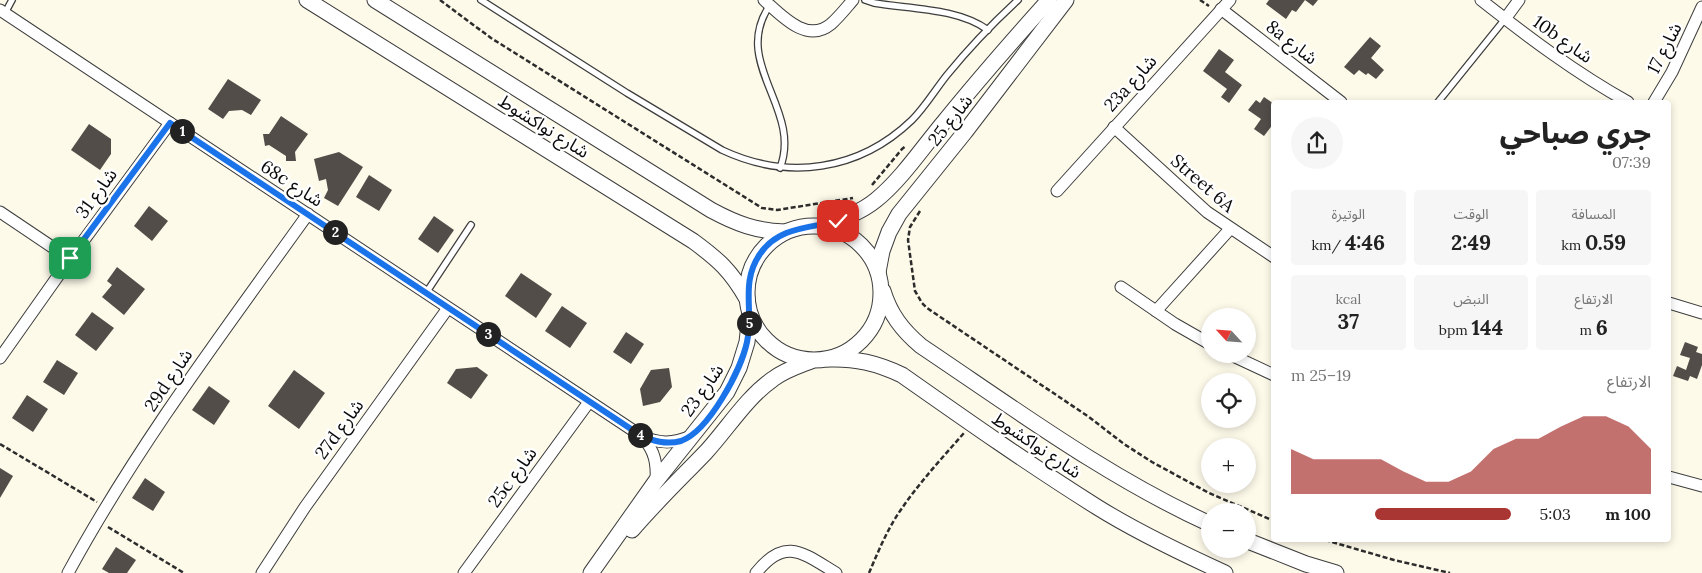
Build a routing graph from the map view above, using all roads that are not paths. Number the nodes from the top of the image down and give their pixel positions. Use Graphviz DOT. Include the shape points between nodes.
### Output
graph roads {
  1 [pos="12,0"];
  2 [pos="307,0"];
  3 [pos="375,0"];
  4 [pos="481,0"];
  5 [pos="853,0"];
  6 [pos="865,0"];
  7 [pos="1018,0"];
  8 [pos="1049,0"];
  9 [pos="1066,0"];
  10 [pos="1230,0"];
  11 [pos="1481,0"];
  12 [pos="1519,0"];
  13 [pos="767,3"];
  14 [pos="1702,7"];
  15 [pos="1221,10"];
  16 [pos="3,12"];
  17 [pos="1505,19"];
  18 [pos="988,30"];
  19 [pos="1338,100"];
  20 [pos="1440,100"];
  21 [pos="1625,100"];
  22 [pos="1655,100"];
  23 [pos="170,123"];
  24 [pos="1114,128"];
  25 [pos="780,168"];
  26 [pos="1057,191"];
  27 [pos="0,212"];
  28 [pos="308,214"];
  29 [pos="470,225"];
  30 [pos="817,226"];
  31 [pos="1230,229"];
  32 [pos="786,232"];
  33 [pos="1271,254"];
  34 [pos="70,258"];
  35 [pos="878,272"];
  36 [pos="881,287"];
  37 [pos="1121,287"];
  38 [pos="426,293"];
  39 [pos="747,299"];
  40 [pos="1671,304"];
  41 [pos="448,308"];
  42 [pos="1156,311"];
  43 [pos="1702,313"];
  44 [pos="750,314"];
  45 [pos="1201,338"];
  46 [pos="0,358"];
  47 [pos="828,359"];
  48 [pos="812,361"];
  49 [pos="1247,363"];
  50 [pos="1271,375"];
  51 [pos="589,402"];
  52 [pos="640,435"];
  53 [pos="692,435"];
  54 [pos="1671,478"];
  55 [pos="656,481"];
  56 [pos="1702,486"];
  57 [pos="1201,520"];
  58 [pos="1256,544"];
  59 [pos="68,573"];
  60 [pos="262,573"];
  61 [pos="464,573"];
  62 [pos="591,573"];
  63 [pos="599,573"];
  64 [pos="756,573"];
  65 [pos="836,573"];
  66 [pos="1225,573"];
  67 [pos="1336,573"];
  1 -- 16 [label="lane"];
  2 -- 39 [label="street, شارع نواكشوط" via="693,241 728,270"];
  3 -- 32 [label="street, شارع نواكشوط" via="711,210 747,227"];
  4 -- 25 [label="lane" via="722,150 750,162"];
  5 -- 13 [label="street" via="830,25 812,32 793,25"];
  6 -- 18 [label="lane" via="960,16"];
  7 -- 18 [label="lane"];
  8 -- 30 [label="street, شارع 25" via="970,89 892,185 858,212"];
  9 -- 35 [label="street, شارع 25" via="900,214 882,251"];
  10 -- 15 [label="street, 23a شارع"];
  11 -- 17 [label="street, 10b شارع"];
  12 -- 17 [label="street"];
  13 -- 25 [label="lane" via="759,26 758,49 783,126 786,143"];
  14 -- 22 [label="street, شارع 17"];
  15 -- 19 [label="street, 8a شارع"];
  15 -- 24 [label="street, 23a شارع"];
  16 -- 23 [label="street, 68c شارع"];
  17 -- 20 [label="lane"];
  17 -- 21 [label="street, 10b شارع" via="1574,70"];
  18 -- 25 [label="lane" via="914,118 891,138 838,163 810,168"];
  23 -- 28 [label="street, 68c شارع"];
  23 -- 34 [label="street, شارع 31"];
  24 -- 26 [label="street, 23a شارع"];
  24 -- 31 [label="street, Street 6A" via="1196,203"];
  27 -- 34 [label="street"];
  28 -- 38 [label="street, 68c شارع"];
  28 -- 59 [label="street, 29d شارع" via="154,432"];
  29 -- 38 [label="lane"];
  30 -- 32 [label="street"];
  30 -- 35 [label="street" via="833,228 861,244"];
  31 -- 33 [label="street, Street 6A"];
  31 -- 42 [label="street"];
  32 -- 39 [label="street" via="772,241 756,260 748,283"];
  34 -- 46 [label="street, شارع 31"];
  35 -- 36 [label="street"];
  36 -- 47 [label="street" via="881,304 868,334 857,346"];
  36 -- 57 [label="street, شارع نواكشوط" via="896,320 921,346 1121,478"];
  37 -- 42 [label="street"];
  38 -- 41 [label="street, 68c شارع"];
  39 -- 44 [label="street"];
  40 -- 43 [label="street"];
  41 -- 51 [label="street, 68c شارع"];
  41 -- 60 [label="street, 27d شارع" via="310,500"];
  42 -- 45 [label="street"];
  44 -- 48 [label="street" via="757,330 774,347 796,358"];
  44 -- 53 [label="street, شارع 23" via="747,342 739,368 726,392"];
  47 -- 48 [label="street"];
  47 -- 66 [label="street, شارع نواكشوط" via="866,361 902,375 1098,508 1160,543"];
  48 -- 63 [label="street" via="792,368 758,391 646,514"];
  49 -- 50 [label="street"];
  51 -- 52 [label="street, 68c شارع"];
  51 -- 61 [label="street, 25c شارع"];
  52 -- 53 [label="street, 68c شارع" via="666,443"];
  52 -- 55 [label="street, 68c شارع" via="654,456"];
  53 -- 55 [label="street, شارع 23"];
  54 -- 56 [label="street"];
  55 -- 62 [label="street, شارع 23"];
  58 -- 67 [label="street"];
  64 -- 65 [label="street" via="768,559 785,551 805,554"];
}
